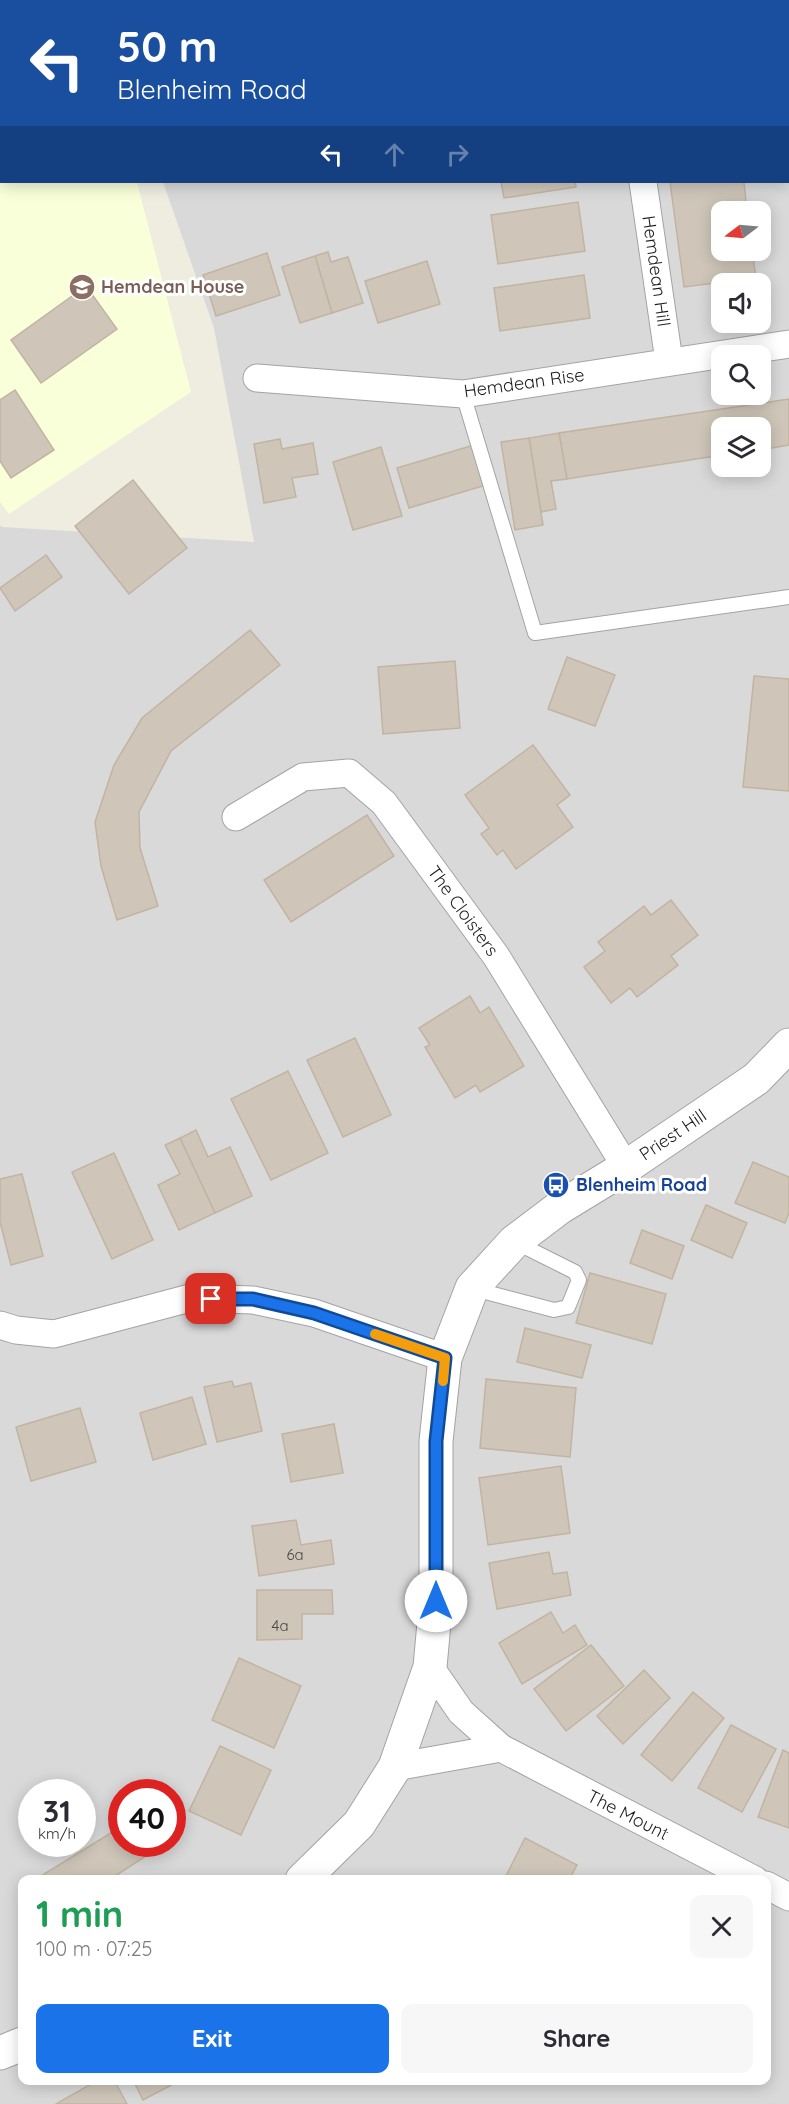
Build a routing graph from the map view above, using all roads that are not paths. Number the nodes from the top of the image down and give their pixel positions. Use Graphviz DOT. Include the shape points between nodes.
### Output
graph roads {
  1 [pos="643,183"];
  2 [pos="789,344"];
  3 [pos="669,361"];
  4 [pos="257,378"];
  5 [pos="463,394"];
  6 [pos="789,597"];
  7 [pos="236,817"];
  8 [pos="789,1045"];
  9 [pos="626,1167"];
  10 [pos="514,1242"];
  11 [pos="472,1288"];
  12 [pos="0,1325"];
  13 [pos="445,1358"];
  14 [pos="430,1666"];
  15 [pos="501,1748"];
  16 [pos="395,1767"];
  17 [pos="307,1875"];
  18 [pos="745,1875"];
  19 [pos="771,1888"];
  20 [pos="789,1897"];
  21 [pos="18,2046"];
  22 [pos="0,2053"];
  1 -- 3 [label="street, Hemdean Hill"];
  2 -- 3 [label="street, Hemdean Rise"];
  3 -- 5 [label="street, Hemdean Rise"];
  4 -- 5 [label="street, Hemdean Rise"];
  5 -- 6 [label="lane" via="535,633"];
  7 -- 9 [label="street, The Cloisters" via="303,777 349,773 384,803 496,956"];
  8 -- 9 [label="street, Priest Hill" via="756,1079"];
  9 -- 10 [label="street, Priest Hill" via="559,1208"];
  10 -- 11 [label="street, Priest Hill"];
  10 -- 11 [label="lane" via="575,1272 579,1280 568,1307 554,1310"];
  11 -- 13 [label="street, Priest Hill"];
  12 -- 13 [label="street" via="54,1334 190,1298 253,1299 314,1313"];
  13 -- 14 [label="street" via="436,1441 436,1601"];
  14 -- 15 [label="street, The Mount" via="461,1712"];
  14 -- 16 [label="street"];
  15 -- 16 [label="street"];
  15 -- 18 [label="street, The Mount"];
  16 -- 17 [label="street" via="359,1824"];
  19 -- 20 [label="street"];
  21 -- 22 [label="street"];
}
